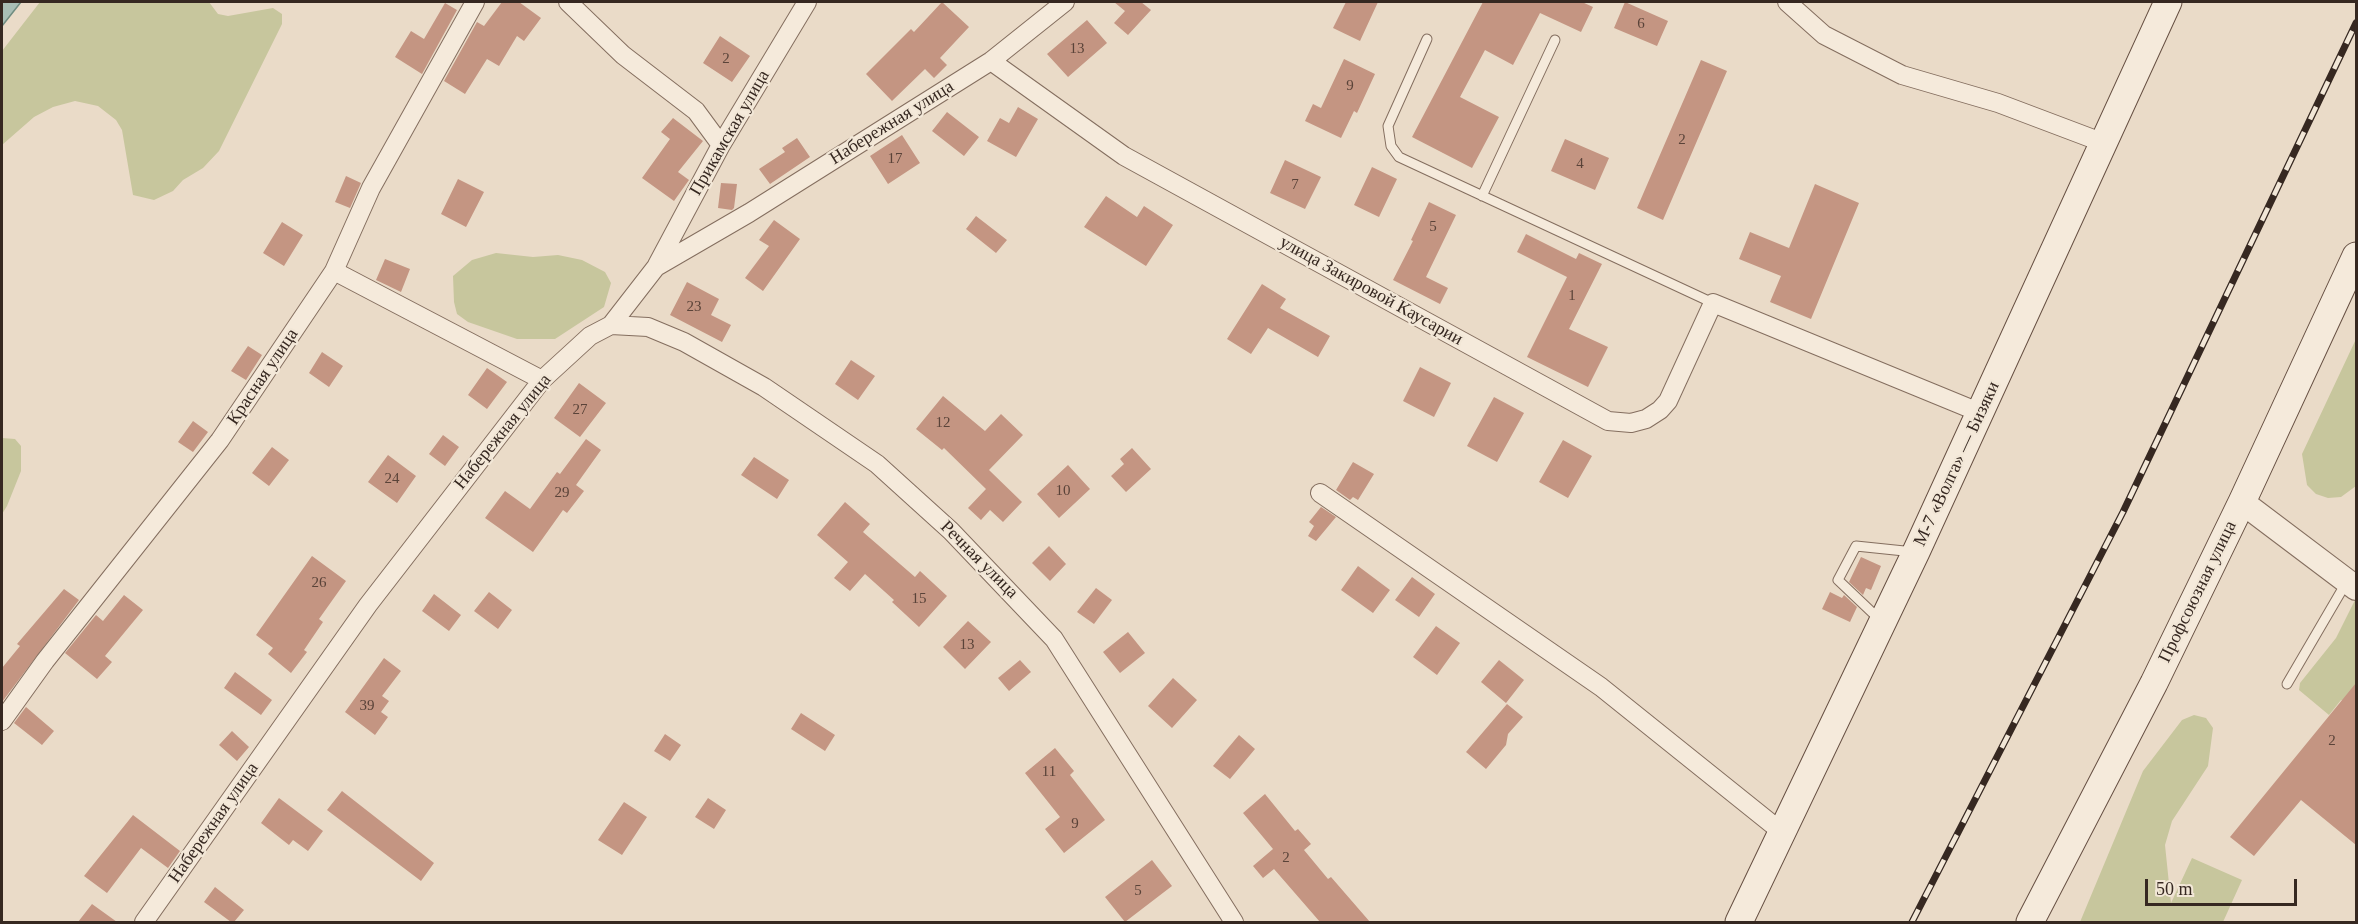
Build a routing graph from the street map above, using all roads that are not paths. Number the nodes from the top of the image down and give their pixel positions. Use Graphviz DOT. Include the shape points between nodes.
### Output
graph roads {
  1 [pos="475,2"];
  2 [pos="568,2"];
  3 [pos="807,2"];
  4 [pos="1065,2"];
  5 [pos="1787,2"];
  6 [pos="2168,2"];
  7 [pos="1427,39"];
  8 [pos="1555,40"];
  9 [pos="991,61"];
  10 [pos="2104,143"];
  11 [pos="721,145"];
  12 [pos="1482,196"];
  13 [pos="2356,256"];
  14 [pos="656,267"];
  15 [pos="334,271"];
  16 [pos="1713,303"];
  17 [pos="611,325"];
  18 [pos="542,380"];
  19 [pos="1981,413"];
  20 [pos="1320,493"];
  21 [pos="2242,501"];
  22 [pos="1917,552"];
  23 [pos="2352,584"];
  24 [pos="1883,623"];
  25 [pos="2287,684"];
  26 [pos="2,721"];
  27 [pos="1784,833"];
  28 [pos="144,922"];
  29 [pos="1234,922"];
  30 [pos="1739,922"];
  31 [pos="2030,922"];
  1 -- 15 [label="street, Красная улица" via="371,188"];
  2 -- 11 [label="street" via="623,55 696,111"];
  3 -- 11 [label="street, Прикамская улица"];
  4 -- 9 [label="street, Набережная улица"];
  5 -- 10 [label="street" via="1824,35 1902,75 1998,103"];
  6 -- 10 [label="main road, М-7 «Волга» — Бизяки"];
  7 -- 12 [label="lane" via="1388,126 1391,146 1399,157"];
  8 -- 12 [label="lane"];
  9 -- 14 [label="street, Набережная улица"];
  9 -- 16 [label="street, улица Закировой Каусарии" via="1125,156 1608,421 1631,423 1660,410 1668,401"];
  10 -- 19 [label="main road, М-7 «Волга» — Бизяки"];
  11 -- 14 [label="street, Прикамская улица"];
  12 -- 16 [label="lane"];
  13 -- 21 [label="main road, Профсоюзная улица"];
  14 -- 17 [label="street, Набережная улица"];
  15 -- 18 [label="street"];
  15 -- 26 [label="street, Красная улица" via="220,440"];
  16 -- 19 [label="street"];
  17 -- 18 [label="street, Набережная улица" via="590,336"];
  17 -- 29 [label="street, Речная улица" via="648,327 684,342 764,387 877,464 951,531 1054,639"];
  18 -- 28 [label="street, Набережная улица" via="368,605"];
  19 -- 22 [label="main road, М-7 «Волга» — Бизяки"];
  20 -- 27 [label="street" via="1601,687"];
  21 -- 23 [label="street"];
  21 -- 31 [label="main road, Профсоюзная улица" via="2154,683"];
  22 -- 24 [label="main road, М-7 «Волга» — Бизяки"];
  22 -- 24 [label="lane" via="1856,546 1838,580"];
  23 -- 25 [label="lane"];
  24 -- 27 [label="main road, М-7 «Волга» — Бизяки"];
  27 -- 30 [label="main road, М-7 «Волга» — Бизяки"];
}
